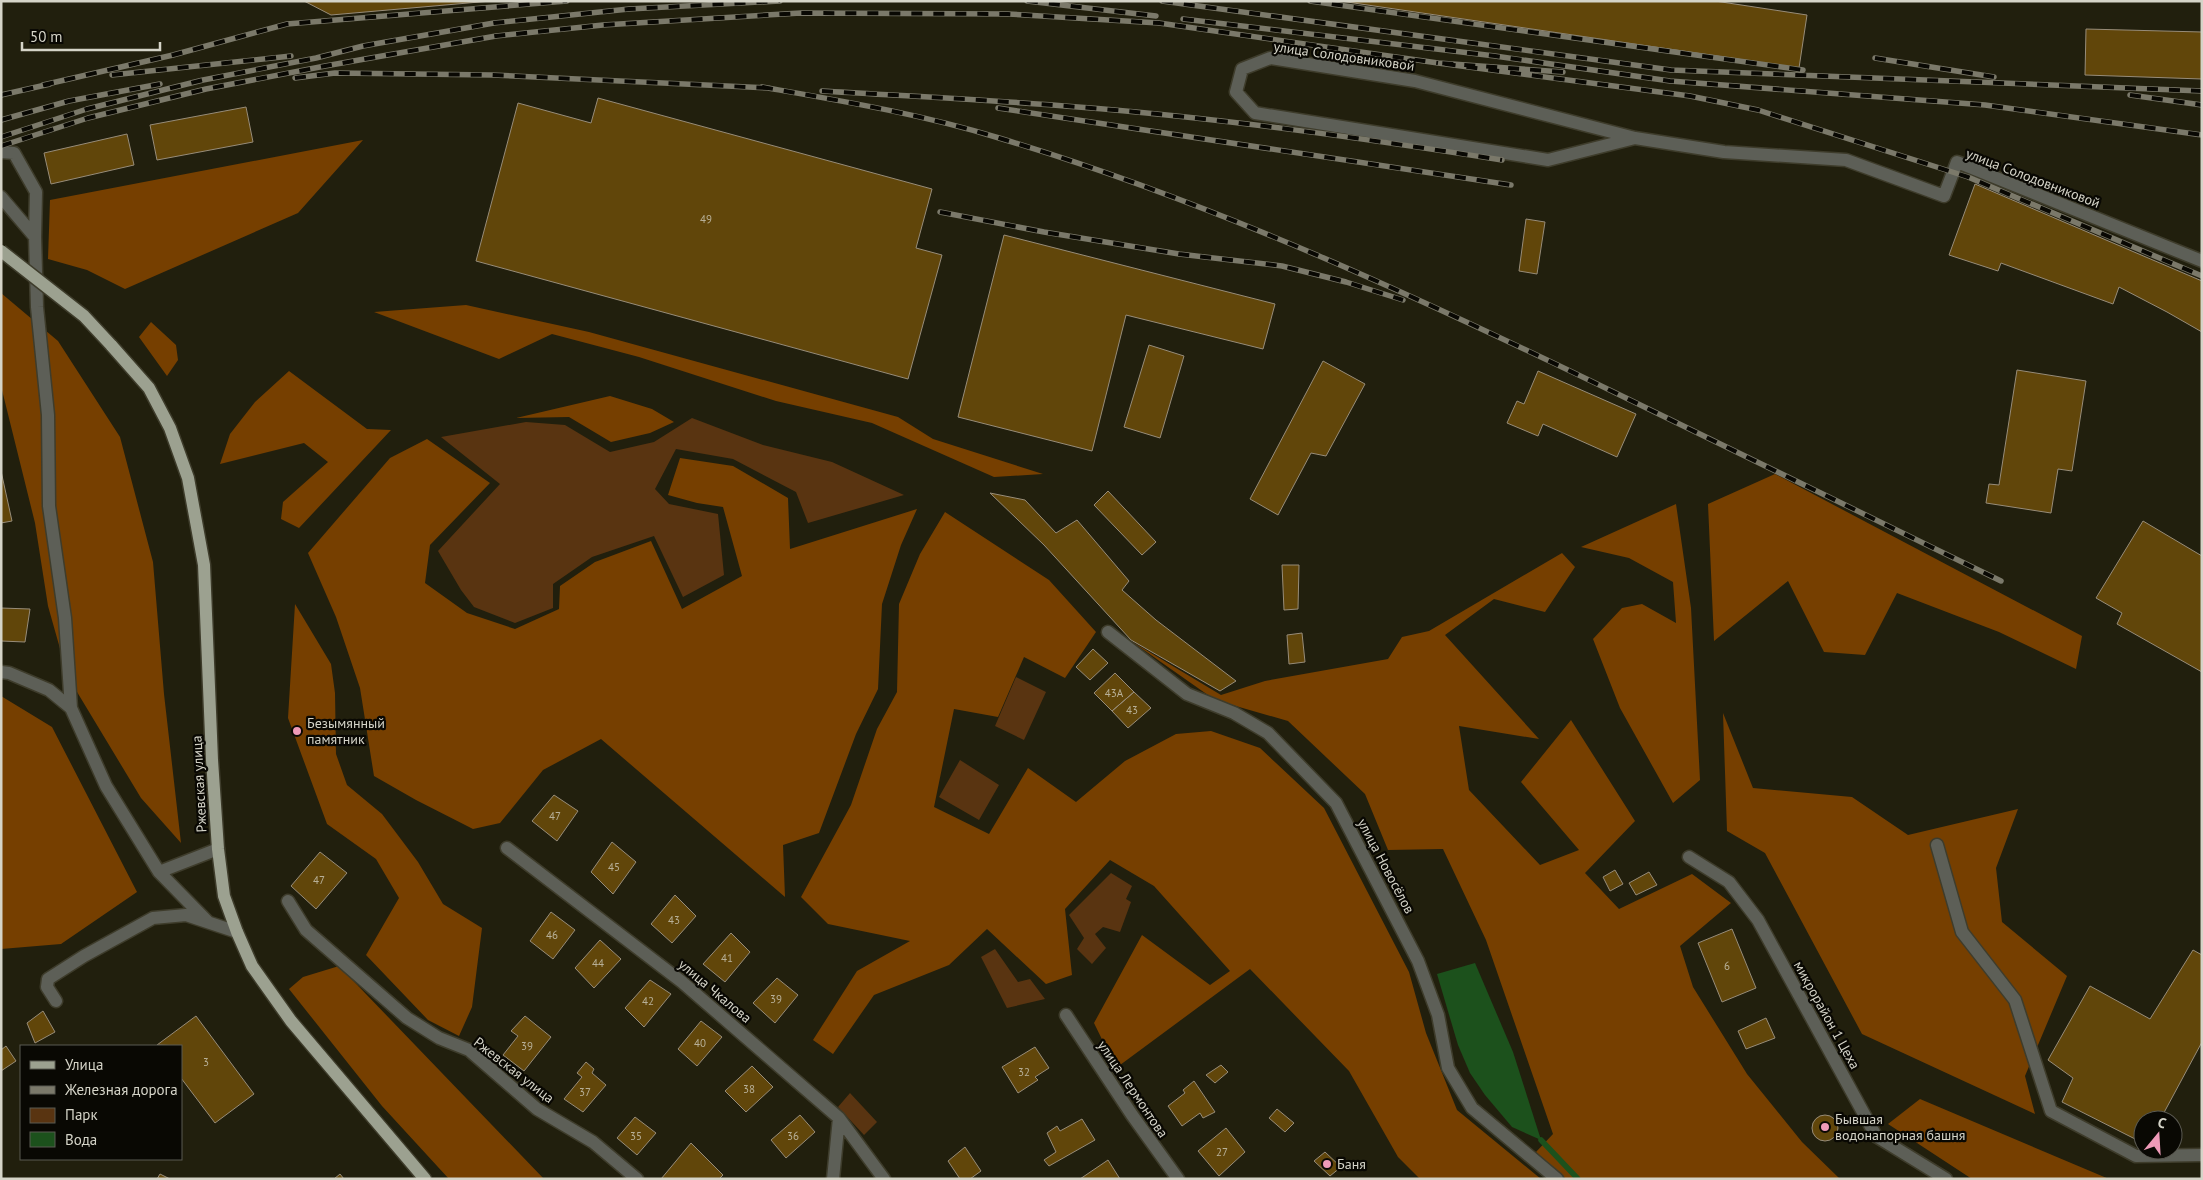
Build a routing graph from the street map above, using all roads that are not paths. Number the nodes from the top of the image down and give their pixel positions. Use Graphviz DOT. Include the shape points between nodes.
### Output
graph roads {
  1 [pos="1635,138"];
  2 [pos="1,152"];
  3 [pos="1,197"];
  4 [pos="35,237"];
  5 [pos="1,251"];
  6 [pos="2202,261"];
  7 [pos="1108,632"];
  8 [pos="1,672"];
  9 [pos="71,708"];
  10 [pos="1936,845"];
  11 [pos="507,848"];
  12 [pos="218,849"];
  13 [pos="1689,857"];
  14 [pos="159,872"];
  15 [pos="288,901"];
  16 [pos="208,922"];
  17 [pos="237,932"];
  18 [pos="56,1001"];
  19 [pos="1066,1015"];
  20 [pos="840,1118"];
  21 [pos="2202,1155"];
  22 [pos="880,1178"];
  23 [pos="425,1179"];
  24 [pos="637,1179"];
  25 [pos="833,1179"];
  26 [pos="1178,1179"];
  27 [pos="1557,1179"];
  28 [pos="1946,1179"];
  1 -- 1 [label="street, улица Солодовниковой" via="1548,160 1255,113 1236,92 1242,69 1270,58 1415,81"];
  1 -- 6 [label="street, улица Солодовниковой" via="1724,152 1846,160 1944,196 1957,162"];
  2 -- 4 [label="street" via="14,153 36,192"];
  3 -- 4 [label="street"];
  4 -- 9 [label="street" via="48,415 49,506 65,618"];
  5 -- 12 [label="main road, Ржевская улица, bridge" via="84,316 111,344 149,388 170,428 188,478 204,565"];
  7 -- 27 [label="street, улица Новосёлов" via="1187,694 1234,713 1268,733 1336,803 1418,961 1438,1015 1448,1068 1472,1108"];
  8 -- 9 [label="street" via="49,690"];
  9 -- 14 [label="street" via="106,786"];
  10 -- 21 [label="street" via="1962,932 2015,1000 2051,1111 2136,1156"];
  11 -- 20 [label="street, улица Чкалова" via="682,982"];
  12 -- 14 [label="street"];
  12 -- 17 [label="main road, Ржевская улица" via="224,896"];
  13 -- 28 [label="street, микрорайон 1 Цеха" via="1729,882 1758,920 1876,1136"];
  14 -- 16 [label="street"];
  15 -- 24 [label="street, Ржевская улица" via="306,930 407,1018 439,1038 469,1050 537,1109 593,1142"];
  16 -- 17 [label="street"];
  16 -- 18 [label="street" via="186,915 153,918 48,979 47,987"];
  17 -- 23 [label="main road, Ржевская улица" via="252,966 291,1021"];
  19 -- 26 [label="street, улица Лермонтова"];
  20 -- 22 [label="street, улица Чкалова"];
  20 -- 25 [label="street"];
}
